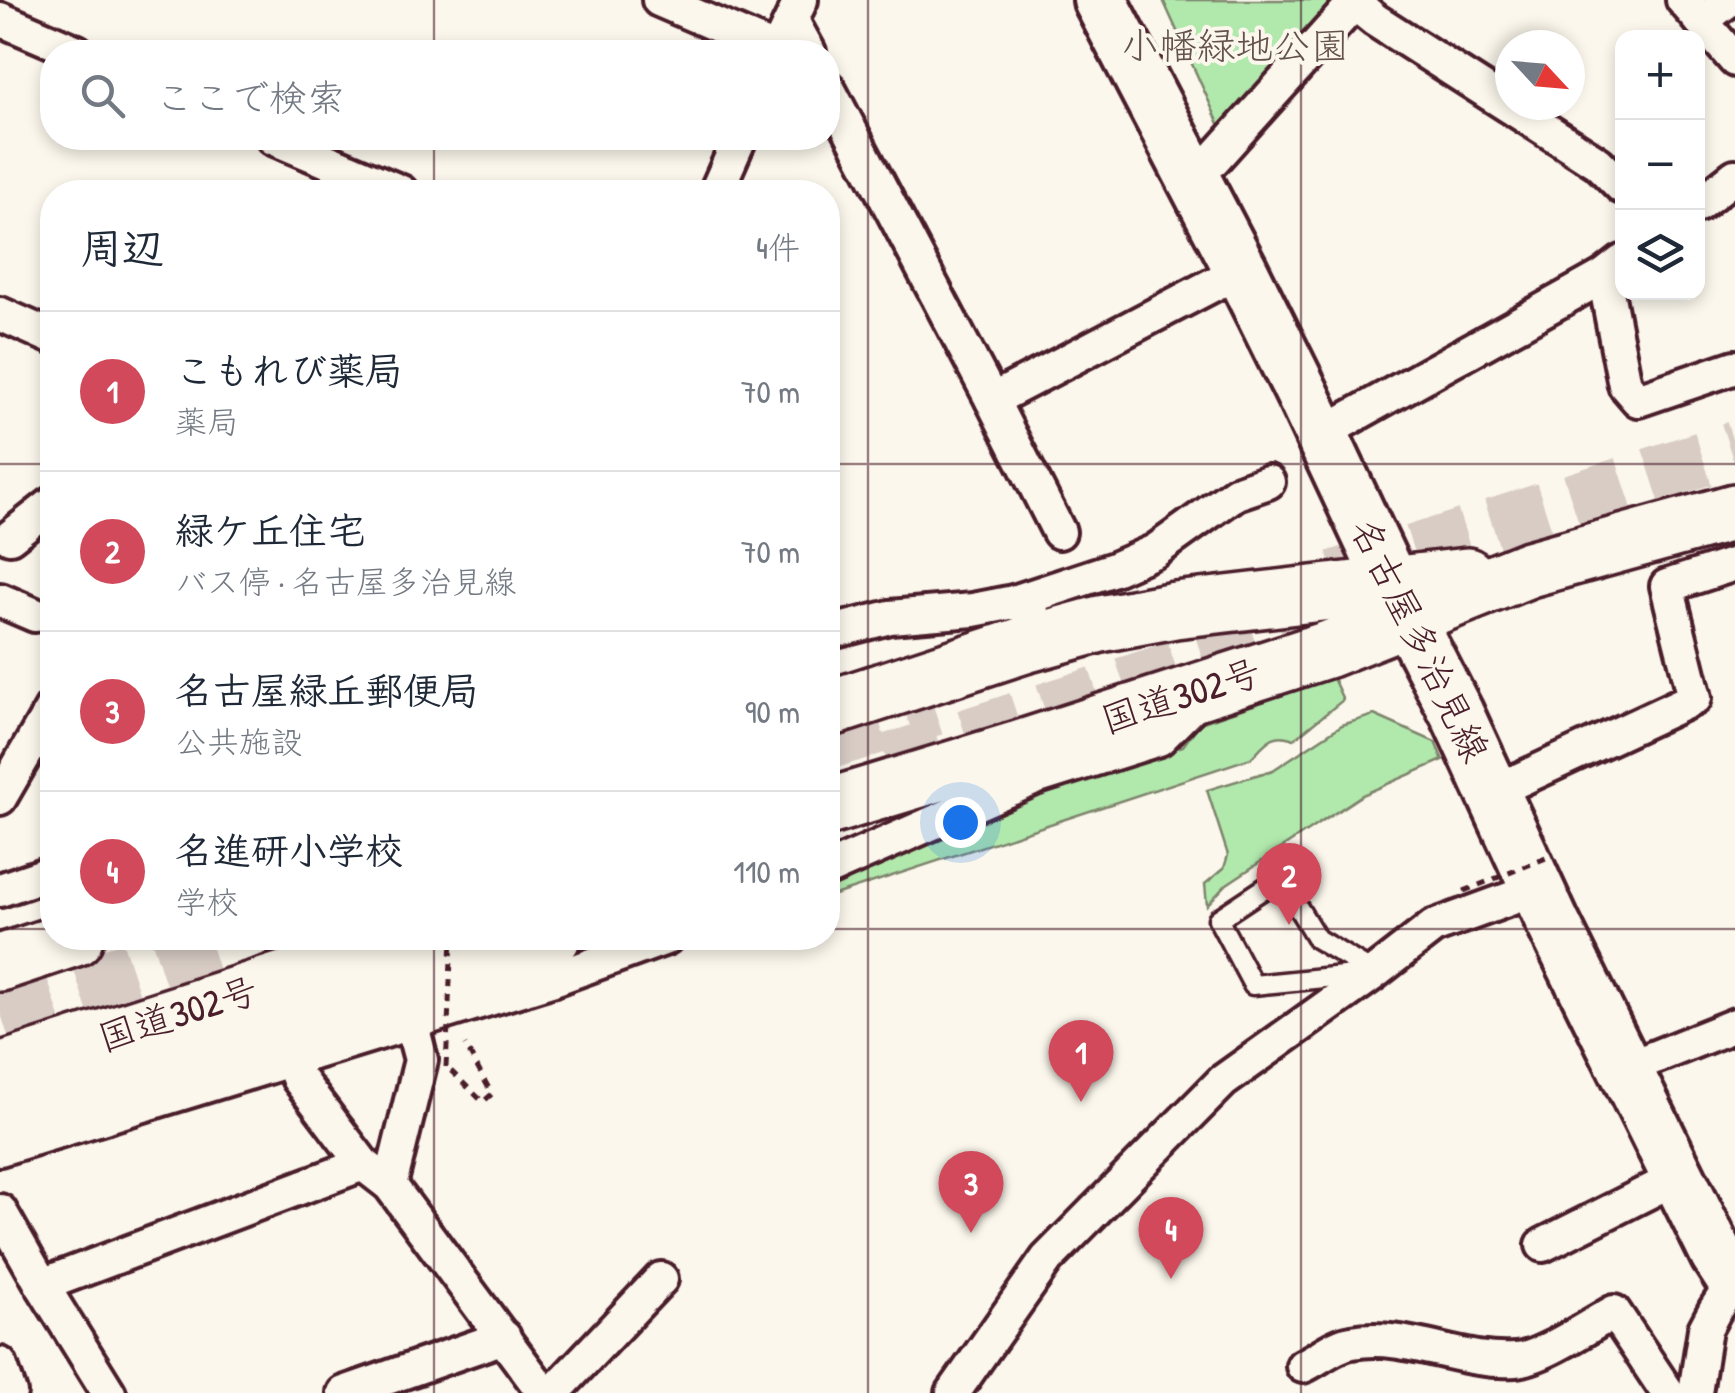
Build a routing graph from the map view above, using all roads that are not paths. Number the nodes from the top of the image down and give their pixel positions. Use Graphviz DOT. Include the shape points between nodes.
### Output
graph roads {
  1 [pos="660,0"];
  2 [pos="1100,0"];
  3 [pos="1730,0"];
  4 [pos="1355,2"];
  5 [pos="797,10"];
  6 [pos="1692,11"];
  7 [pos="0,19"];
  8 [pos="49,40"];
  9 [pos="758,40"];
  10 [pos="790,40"];
  11 [pos="1735,60"];
  12 [pos="840,111"];
  13 [pos="302,150"];
  14 [pos="735,150"];
  15 [pos="1213,160"];
  16 [pos="1735,176"];
  17 [pos="1615,179"];
  18 [pos="373,180"];
  19 [pos="721,180"];
  20 [pos="1705,200"];
  21 [pos="1613,269"];
  22 [pos="1241,270"];
  23 [pos="0,314"];
  24 [pos="40,332"];
  25 [pos="1735,366"];
  26 [pos="992,400"];
  27 [pos="1321,434"];
  28 [pos="1268,482"];
  29 [pos="40,513"];
  30 [pos="1711,518"];
  31 [pos="1059,532"];
  32 [pos="10,537"];
  33 [pos="1735,564"];
  34 [pos="0,600"];
  35 [pos="1400,601"];
  36 [pos="1014,602"];
  37 [pos="35,615"];
  38 [pos="840,631"];
  39 [pos="1069,632"];
  40 [pos="1215,684"];
  41 [pos="840,705"];
  42 [pos="40,729"];
  43 [pos="1022,748"];
  44 [pos="1492,792"];
  45 [pos="0,798"];
  46 [pos="840,802"];
  47 [pos="840,831"];
  48 [pos="840,864"];
  49 [pos="1544,873"];
  50 [pos="40,876"];
  51 [pos="0,890"];
  52 [pos="40,912"];
  53 [pos="0,926"];
  54 [pos="40,950"];
  55 [pos="377,950"];
  56 [pos="514,950"];
  57 [pos="633,950"];
  58 [pos="0,963"];
  59 [pos="1374,974"];
  60 [pos="412,1022"];
  61 [pos="1735,1025"];
  62 [pos="292,1058"];
  63 [pos="1624,1069"];
  64 [pos="0,1072"];
  65 [pos="0,1112"];
  66 [pos="0,1150"];
  67 [pos="362,1164"];
  68 [pos="1678,1177"];
  69 [pos="390,1185"];
  70 [pos="0,1211"];
  71 [pos="1544,1245"];
  72 [pos="661,1279"];
  73 [pos="1734,1282"];
  74 [pos="42,1285"];
  75 [pos="504,1337"];
  76 [pos="0,1364"];
  77 [pos="1304,1366"];
  78 [pos="10,1393"];
  79 [pos="109,1393"];
  80 [pos="344,1393"];
  81 [pos="544,1393"];
  82 [pos="553,1393"];
  83 [pos="954,1393"];
  84 [pos="1668,1393"];
  85 [pos="1695,1393"];
  1 -- 9 [label="street"];
  2 -- 22 [label="main road, 名古屋多治見線"];
  3 -- 6 [label="street"];
  4 -- 15 [label="street"];
  4 -- 17 [label="street"];
  5 -- 10 [label="street"];
  6 -- 11 [label="street"];
  7 -- 8 [label="street"];
  12 -- 26 [label="street"];
  13 -- 18 [label="street"];
  14 -- 19 [label="street"];
  16 -- 20 [label="street"];
  21 -- 25 [label="street" via="1625,384 1638,400"];
  21 -- 27 [label="street"];
  22 -- 26 [label="street"];
  22 -- 27 [label="main road, 名古屋多治見線"];
  23 -- 24 [label="street"];
  26 -- 31 [label="street"];
  27 -- 35 [label="main road, 名古屋多治見線"];
  28 -- 36 [label="street" via="1236,493 1155,551"];
  29 -- 32 [label="street"];
  30 -- 35 [label="highway, 国道302号"];
  33 -- 44 [label="street" via="1668,586 1694,698"];
  34 -- 37 [label="street"];
  35 -- 39 [label="highway, 国道302号" via="1175,610"];
  35 -- 40 [label="highway, 国道302号" via="1329,648"];
  35 -- 44 [label="main road, 名古屋多治見線"];
  36 -- 38 [label="street" via="890,617"];
  36 -- 39 [label="street"];
  39 -- 41 [label="highway, 国道302号"];
  40 -- 43 [label="highway, 国道302号"];
  40 -- 48 [label="street" via="1158,739 1035,778"];
  42 -- 45 [label="street"];
  43 -- 46 [label="highway, 国道302号"];
  43 -- 47 [label="highway"];
  44 -- 49 [label="main road, 名古屋多治見線"];
  49 -- 59 [label="street" via="1433,928"];
  49 -- 63 [label="main road, 名古屋多治見線"];
  50 -- 51 [label="street"];
  52 -- 53 [label="highway"];
  54 -- 58 [label="highway"];
  55 -- 64 [label="highway, 国道302号"];
  56 -- 65 [label="highway"];
  57 -- 60 [label="street"];
  59 -- 59 [label="lane" via="1253,985 1218,919 1280,878 1317,939"];
  59 -- 83 [label="street" via="1223,1081 1184,1118 1047,1258"];
  60 -- 62 [label="street"];
  60 -- 69 [label="street" via="421,1060"];
  61 -- 63 [label="street"];
  62 -- 66 [label="street"];
  62 -- 67 [label="street" via="298,1078"];
  63 -- 68 [label="main road, 名古屋多治見線"];
  67 -- 69 [label="street"];
  67 -- 74 [label="street"];
  68 -- 71 [label="street"];
  68 -- 73 [label="main road, 名古屋多治見線"];
  69 -- 75 [label="street"];
  70 -- 74 [label="street"];
  72 -- 82 [label="street"];
  73 -- 85 [label="street" via="1705,1330"];
  74 -- 79 [label="street"];
  75 -- 80 [label="street"];
  75 -- 81 [label="street"];
  76 -- 78 [label="street"];
  77 -- 84 [label="street" via="1350,1342 1401,1341 1516,1360 1614,1312"];
}
